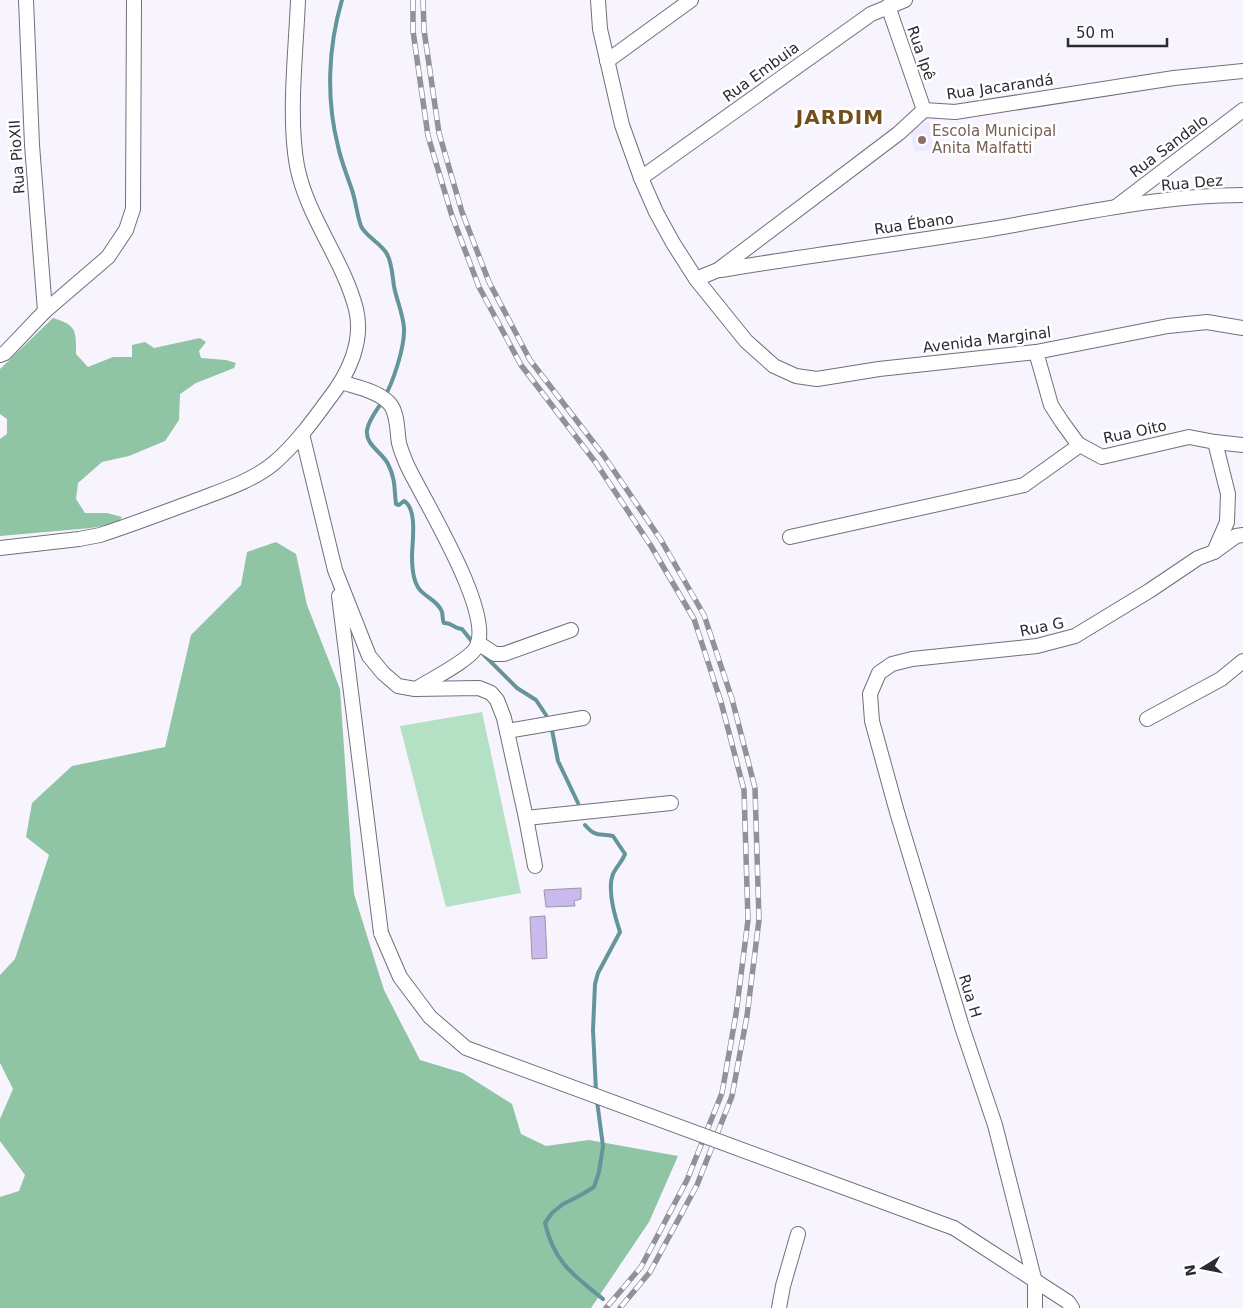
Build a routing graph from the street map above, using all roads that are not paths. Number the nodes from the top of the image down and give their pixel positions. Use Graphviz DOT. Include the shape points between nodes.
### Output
graph roads {
  1 [pos="26,0"];
  2 [pos="134,0"];
  3 [pos="298,0"];
  4 [pos="598,0"];
  5 [pos="691,0"];
  6 [pos="905,0"];
  7 [pos="888,6"];
  8 [pos="607,61"];
  9 [pos="1243,71"];
  10 [pos="924,110"];
  11 [pos="1243,110"];
  12 [pos="641,178"];
  13 [pos="1243,195"];
  14 [pos="1114,208"];
  15 [pos="718,270"];
  16 [pos="696,279"];
  17 [pos="45,311"];
  18 [pos="1243,328"];
  19 [pos="1036,352"];
  20 [pos="0,355"];
  21 [pos="341,382"];
  22 [pos="302,434"];
  23 [pos="1216,442"];
  24 [pos="1080,445"];
  25 [pos="1243,445"];
  26 [pos="1243,535"];
  27 [pos="790,537"];
  28 [pos="0,548"];
  29 [pos="1214,552"];
  30 [pos="335,570"];
  31 [pos="571,630"];
  32 [pos="478,643"];
  33 [pos="1243,661"];
  34 [pos="415,689"];
  35 [pos="870,694"];
  36 [pos="583,718"];
  37 [pos="1147,719"];
  38 [pos="506,731"];
  39 [pos="671,804"];
  40 [pos="526,818"];
  41 [pos="535,866"];
  42 [pos="798,1234"];
  43 [pos="1035,1282"];
  44 [pos="779,1308"];
  45 [pos="1035,1308"];
  46 [pos="1072,1308"];
  1 -- 17 [label="street, Rua PioXII" via="32,145"];
  2 -- 17 [label="street" via="133,209 126,230 108,257"];
  3 -- 21 [label="street" via="294,98 297,167 310,203 347,280 356,311 358,338 352,361"];
  4 -- 8 [label="street, Avenida Marginal"];
  5 -- 8 [label="street"];
  6 -- 7 [label="street, Rua Embuia"];
  7 -- 10 [label="street, Rua Ipê"];
  7 -- 12 [label="street, Rua Embuia" via="843,33"];
  8 -- 12 [label="street, Avenida Marginal" via="622,124"];
  9 -- 10 [label="street, Rua Jacarandá" via="1174,78 955,112"];
  10 -- 15 [label="street" via="899,133"];
  11 -- 14 [label="street, Rua Sandalo"];
  12 -- 16 [label="street, Avenida Marginal" via="656,212"];
  13 -- 14 [label="street, Rua Dez" via="1197,197"];
  14 -- 15 [label="street, Rua Ébano"];
  15 -- 16 [label="street"];
  16 -- 19 [label="street, Avenida Marginal" via="746,340 774,366 796,376 817,378"];
  17 -- 20 [label="street"];
  18 -- 19 [label="street, Avenida Marginal" via="1207,322 1168,326"];
  19 -- 24 [label="street, Rua Oito" via="1052,405"];
  21 -- 22 [label="street"];
  21 -- 32 [label="street" via="375,394 389,403 405,461 471,594 481,634"];
  22 -- 28 [label="street" via="273,463 233,486 100,535"];
  22 -- 30 [label="street"];
  23 -- 24 [label="street, Rua Oito" via="1189,437 1102,457"];
  23 -- 25 [label="street, Rua Oito"];
  23 -- 29 [label="street" via="1228,504 1227,522"];
  24 -- 27 [label="street" via="1024,485"];
  26 -- 29 [label="street, Rua G" via="1236,536"];
  29 -- 35 [label="street, Rua G" via="1198,558 1074,636 1037,646 892,664 879,673"];
  30 -- 34 [label="street" via="369,656 398,686"];
  30 -- 43 [label="street, bridge" via="382,933 400,977 430,1017 466,1048 954,1228"];
  31 -- 32 [label="street" via="504,654 495,654"];
  32 -- 34 [label="street" via="469,656"];
  33 -- 37 [label="street" via="1221,679"];
  34 -- 38 [label="street" via="479,688 491,693 497,700"];
  35 -- 43 [label="street, Rua H" via="872,721 897,812 995,1125"];
  36 -- 38 [label="street"];
  38 -- 40 [label="street"];
  39 -- 40 [label="street"];
  40 -- 41 [label="street"];
  42 -- 44 [label="street"];
  43 -- 45 [label="street, Rua H"];
  43 -- 46 [label="street" via="1068,1302"];
}
